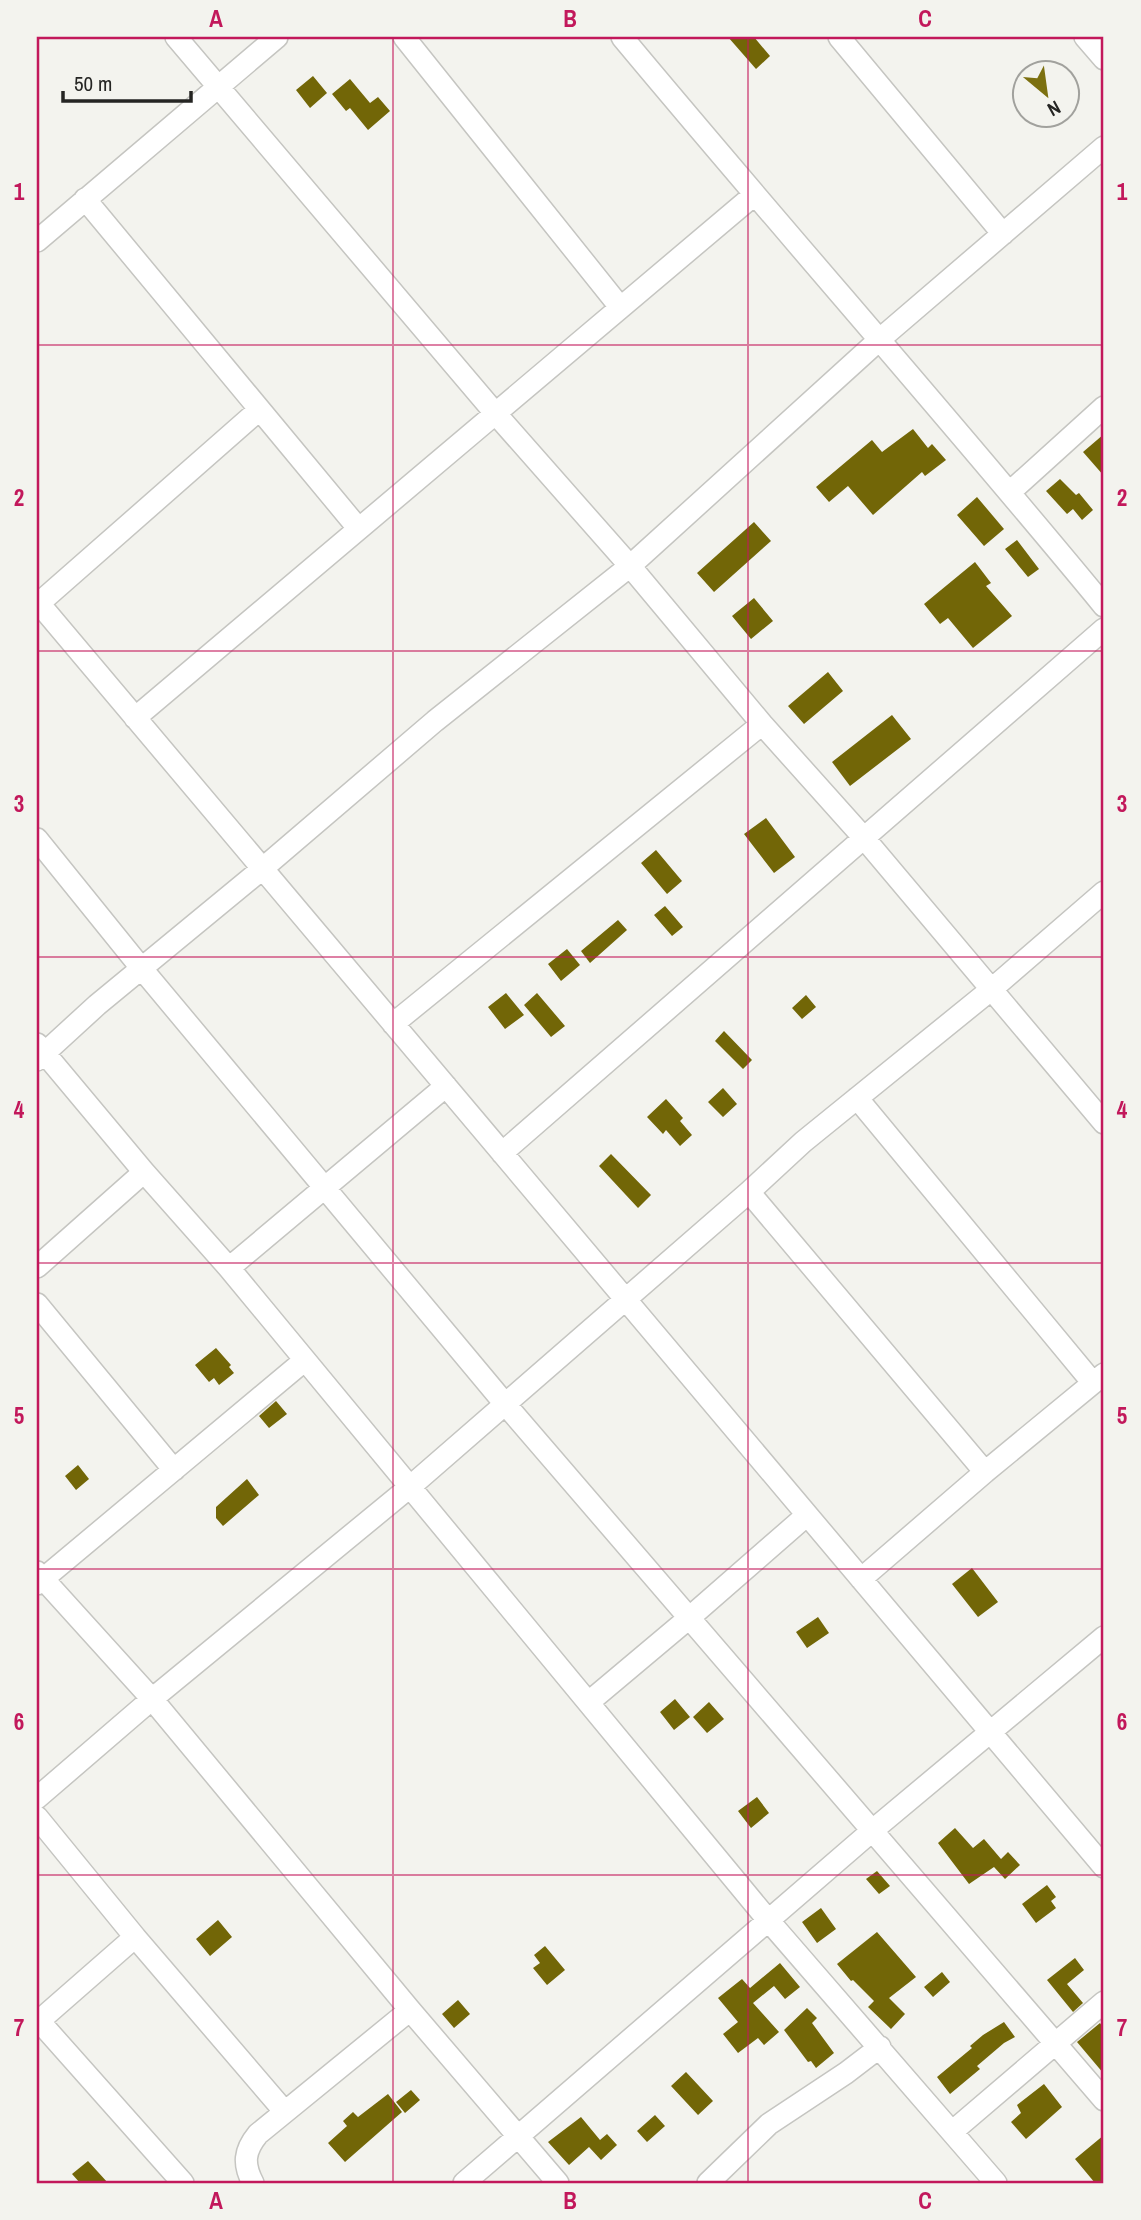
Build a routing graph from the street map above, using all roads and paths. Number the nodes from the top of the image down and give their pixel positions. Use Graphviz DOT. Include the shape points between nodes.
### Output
graph roads {
  1 [pos="176,37"];
  2 [pos="277,37"];
  3 [pos="404,37"];
  4 [pos="622,37"];
  5 [pos="839,37"];
  6 [pos="1085,37"];
  7 [pos="1104,58"];
  8 [pos="218,87"];
  9 [pos="1104,147"];
  10 [pos="754,195"];
  11 [pos="85,199"];
  12 [pos="1003,234"];
  13 [pos="37,241"];
  14 [pos="620,307"];
  15 [pos="879,341"];
  16 [pos="1104,407"];
  17 [pos="260,410"];
  18 [pos="495,413"];
  19 [pos="1010,492"];
  20 [pos="358,528"];
  21 [pos="630,566"];
  22 [pos="37,603"];
  23 [pos="1104,606"];
  24 [pos="1104,629"];
  25 [pos="135,718"];
  26 [pos="762,724"];
  27 [pos="864,838"];
  28 [pos="37,839"];
  29 [pos="262,869"];
  30 [pos="1104,892"];
  31 [pos="142,969"];
  32 [pos="993,988"];
  33 [pos="393,1024"];
  34 [pos="39,1052"];
  35 [pos="446,1086"];
  36 [pos="857,1098"];
  37 [pos="1104,1123"];
  38 [pos="502,1153"];
  39 [pos="144,1172"];
  40 [pos="324,1188"];
  41 [pos="749,1192"];
  42 [pos="37,1266"];
  43 [pos="229,1268"];
  44 [pos="625,1299"];
  45 [pos="37,1304"];
  46 [pos="305,1360"];
  47 [pos="1099,1379"];
  48 [pos="506,1405"];
  49 [pos="174,1470"];
  50 [pos="985,1472"];
  51 [pos="411,1486"];
  52 [pos="807,1514"];
  53 [pos="39,1578"];
  54 [pos="861,1579"];
  55 [pos="690,1618"];
  56 [pos="1104,1637"];
  57 [pos="152,1699"];
  58 [pos="589,1702"];
  59 [pos="989,1733"];
  60 [pos="37,1798"];
  61 [pos="37,1817"];
  62 [pos="873,1829"];
  63 [pos="1104,1867"];
  64 [pos="768,1920"];
  65 [pos="135,1937"];
  66 [pos="1104,2001"];
  67 [pos="410,2010"];
  68 [pos="38,2022"];
  69 [pos="1055,2042"];
  70 [pos="880,2047"];
  71 [pos="1104,2100"];
  72 [pos="285,2112"];
  73 [pos="953,2131"];
  74 [pos="518,2137"];
  75 [pos="183,2183"];
  76 [pos="253,2183"];
  77 [pos="464,2183"];
  78 [pos="558,2183"];
  79 [pos="708,2183"];
  80 [pos="996,2183"];
  1 -- 8 [label="street"];
  2 -- 8 [label="street"];
  3 -- 14 [label="street"];
  4 -- 10 [label="street"];
  5 -- 12 [label="street"];
  6 -- 7 [label="street"];
  8 -- 11 [label="street"];
  8 -- 18 [label="street"];
  9 -- 12 [label="street"];
  10 -- 14 [label="street"];
  10 -- 15 [label="street"];
  11 -- 13 [label="street"];
  11 -- 17 [label="street"];
  12 -- 15 [label="street"];
  14 -- 18 [label="street"];
  15 -- 19 [label="street"];
  15 -- 21 [label="street"];
  16 -- 19 [label="street"];
  17 -- 20 [label="street"];
  17 -- 22 [label="street"];
  18 -- 20 [label="street"];
  18 -- 21 [label="street"];
  19 -- 23 [label="street"];
  20 -- 25 [label="street"];
  21 -- 26 [label="street"];
  21 -- 29 [label="street" via="435,721"];
  22 -- 25 [label="street"];
  24 -- 27 [label="street"];
  25 -- 29 [label="street"];
  26 -- 27 [label="street"];
  26 -- 33 [label="street"];
  27 -- 32 [label="street"];
  27 -- 38 [label="street"];
  28 -- 31 [label="street"];
  29 -- 31 [label="street"];
  29 -- 33 [label="street"];
  30 -- 32 [label="street"];
  31 -- 34 [label="street"];
  31 -- 40 [label="street"];
  32 -- 36 [label="street"];
  32 -- 37 [label="street"];
  33 -- 35 [label="street"];
  34 -- 39 [label="street"];
  35 -- 38 [label="street"];
  35 -- 40 [label="street"];
  36 -- 41 [label="street"];
  36 -- 47 [label="street"];
  38 -- 44 [label="street"];
  39 -- 42 [label="street"];
  39 -- 43 [label="street"];
  40 -- 43 [label="street"];
  40 -- 48 [label="street"];
  41 -- 44 [label="street"];
  41 -- 50 [label="street"];
  43 -- 46 [label="street"];
  44 -- 48 [label="street"];
  44 -- 52 [label="street"];
  45 -- 49 [label="street"];
  46 -- 49 [label="street"];
  46 -- 51 [label="street"];
  47 -- 50 [label="street"];
  48 -- 51 [label="street"];
  48 -- 55 [label="street"];
  49 -- 53 [label="street"];
  50 -- 54 [label="street"];
  51 -- 57 [label="street"];
  51 -- 58 [label="street"];
  52 -- 54 [label="street"];
  52 -- 55 [label="street"];
  53 -- 57 [label="street"];
  54 -- 59 [label="street"];
  55 -- 58 [label="street"];
  55 -- 62 [label="street"];
  56 -- 59 [label="street"];
  57 -- 60 [label="street"];
  57 -- 67 [label="street"];
  58 -- 64 [label="street"];
  59 -- 62 [label="street"];
  59 -- 63 [label="street"];
  61 -- 65 [label="street"];
  62 -- 64 [label="street"];
  62 -- 69 [label="street"];
  64 -- 70 [label="street"];
  64 -- 74 [label="street"];
  65 -- 68 [label="street"];
  65 -- 72 [label="street"];
  66 -- 69 [label="street"];
  67 -- 72 [label="street"];
  67 -- 74 [label="street"];
  68 -- 75 [label="street"];
  69 -- 71 [label="street"];
  69 -- 73 [label="street"];
  70 -- 73 [label="street"];
  70 -- 79 [label="street" via="769,2124"];
  72 -- 76 [label="street" via="250,2144 245,2156"];
  73 -- 80 [label="street"];
  74 -- 77 [label="street"];
  74 -- 78 [label="street"];
}
